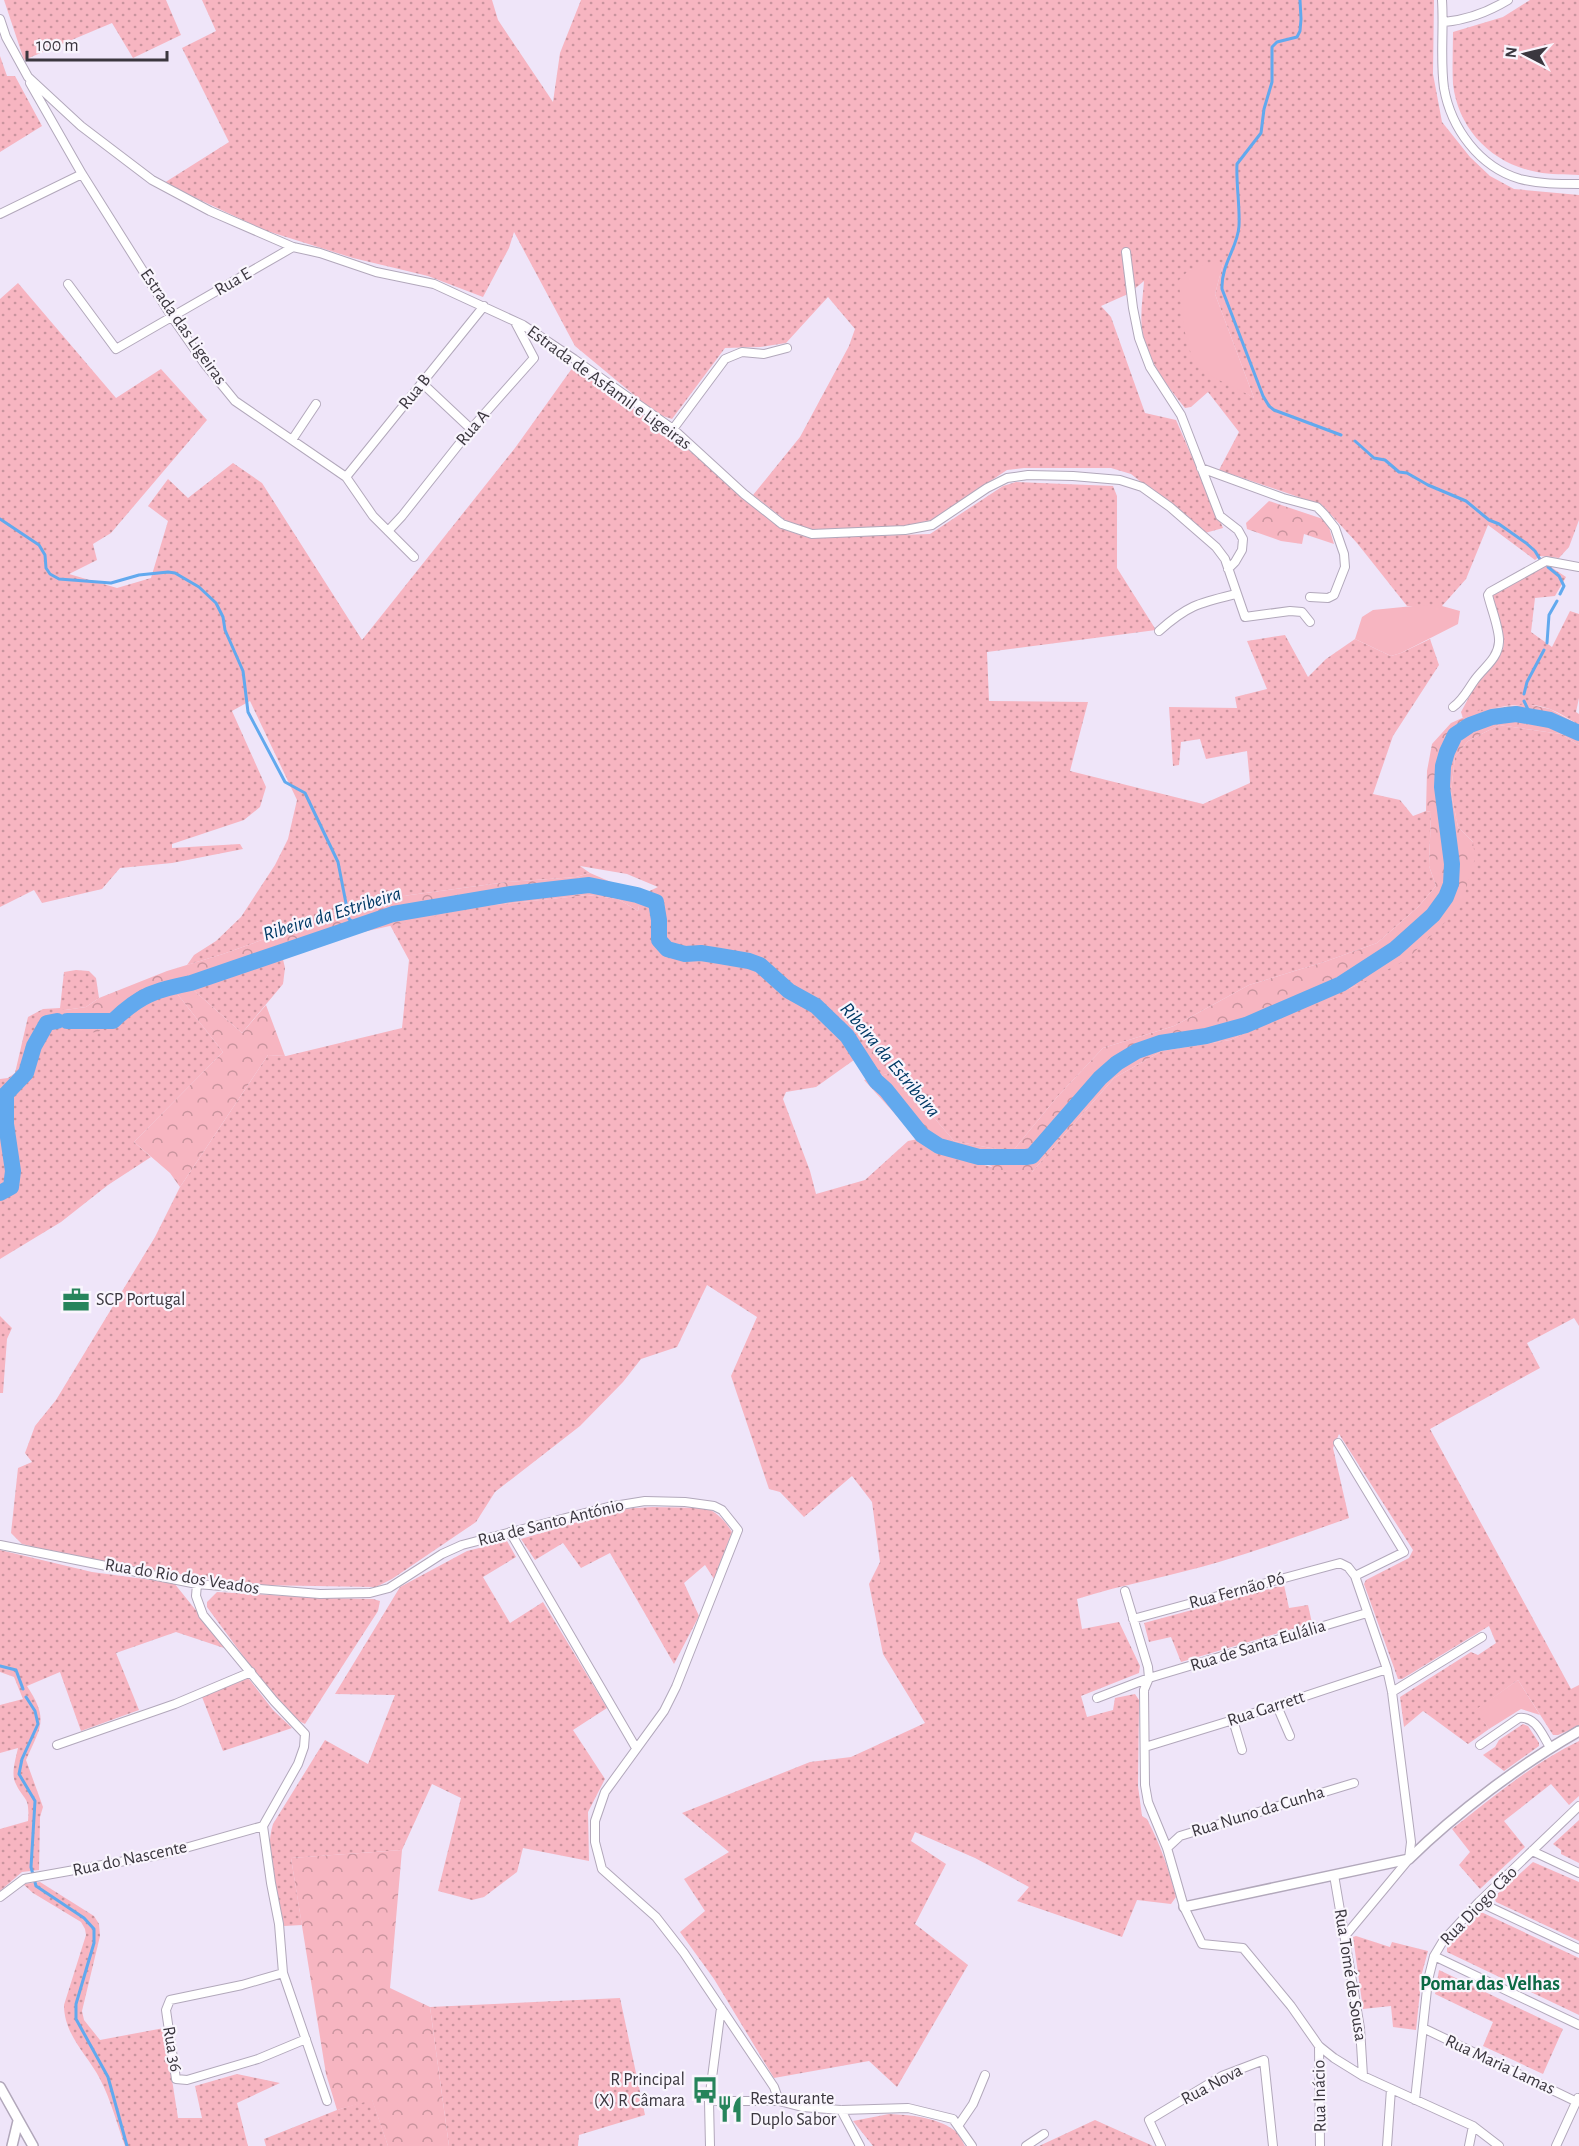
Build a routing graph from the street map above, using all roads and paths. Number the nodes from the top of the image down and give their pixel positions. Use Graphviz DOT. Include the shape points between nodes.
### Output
graph roads {
  1 [pos="1442,0"];
  2 [pos="1508,0"];
  3 [pos="0,18"];
  4 [pos="1443,22"];
  5 [pos="28,77"];
  6 [pos="82,174"];
  7 [pos="1579,184"];
  8 [pos="0,214"];
  9 [pos="293,247"];
  10 [pos="1126,252"];
  11 [pos="68,284"];
  12 [pos="484,306"];
  13 [pos="172,317"];
  14 [pos="515,322"];
  15 [pos="787,348"];
  16 [pos="422,383"];
  17 [pos="316,404"];
  18 [pos="471,429"];
  19 [pos="673,429"];
  20 [pos="292,440"];
  21 [pos="1201,468"];
  22 [pos="346,477"];
  23 [pos="388,531"];
  24 [pos="414,557"];
  25 [pos="1579,567"];
  26 [pos="1228,569"];
  27 [pos="1236,594"];
  28 [pos="1310,597"];
  29 [pos="1310,622"];
  30 [pos="1159,631"];
  31 [pos="1453,707"];
  32 [pos="1338,1443"];
  33 [pos="510,1532"];
  34 [pos="0,1545"];
  35 [pos="1356,1576"];
  36 [pos="198,1584"];
  37 [pos="1125,1591"];
  38 [pos="366,1593"];
  39 [pos="1367,1613"];
  40 [pos="1133,1619"];
  41 [pos="1482,1637"];
  42 [pos="1387,1669"];
  43 [pos="251,1672"];
  44 [pos="1149,1678"];
  45 [pos="1392,1692"];
  46 [pos="1097,1698"];
  47 [pos="1277,1706"];
  48 [pos="1233,1720"];
  49 [pos="1579,1731"];
  50 [pos="1290,1736"];
  51 [pos="1480,1744"];
  52 [pos="57,1745"];
  53 [pos="1145,1747"];
  54 [pos="1550,1747"];
  55 [pos="636,1748"];
  56 [pos="1242,1750"];
  57 [pos="1354,1783"];
  58 [pos="1579,1806"];
  59 [pos="263,1826"];
  60 [pos="1167,1848"];
  61 [pos="1532,1851"];
  62 [pos="1409,1859"];
  63 [pos="1579,1873"];
  64 [pos="1334,1875"];
  65 [pos="0,1897"];
  66 [pos="1479,1902"];
  67 [pos="1184,1906"];
  68 [pos="1345,1936"];
  69 [pos="1579,1949"];
  70 [pos="1434,1956"];
  71 [pos="284,1973"];
  72 [pos="721,2007"];
  73 [pos="1579,2025"];
  74 [pos="1423,2028"];
  75 [pos="306,2039"];
  76 [pos="1319,2046"];
  77 [pos="984,2075"];
  78 [pos="1363,2076"];
  79 [pos="0,2086"];
  80 [pos="1391,2089"];
  81 [pos="1578,2099"];
  82 [pos="1415,2100"];
  83 [pos="327,2101"];
  84 [pos="779,2101"];
  85 [pos="709,2102"];
  86 [pos="841,2110"];
  87 [pos="18,2121"];
  88 [pos="958,2126"];
  89 [pos="1473,2126"];
  90 [pos="1044,2134"];
  91 [pos="27,2142"];
  92 [pos="12,2146"];
  93 [pos="33,2146"];
  94 [pos="710,2146"];
  95 [pos="860,2146"];
  96 [pos="972,2146"];
  97 [pos="1026,2146"];
  98 [pos="1161,2146"];
  99 [pos="1273,2146"];
  100 [pos="1320,2146"];
  101 [pos="1387,2146"];
  102 [pos="1469,2146"];
  103 [pos="1499,2146"];
  104 [pos="1556,2146"];
  1 -- 4 [label="street"];
  2 -- 4 [label="street" via="1478,15"];
  3 -- 5 [label="street, Estrada de Asfamil e Ligeiras"];
  4 -- 7 [label="street" via="1444,87 1453,117 1470,146 1491,166 1517,178"];
  5 -- 6 [label="street, Estrada das Ligeiras"];
  5 -- 9 [label="street, Estrada de Asfamil e Ligeiras" via="81,126 152,180 210,211"];
  6 -- 8 [label="street"];
  6 -- 13 [label="street, Estrada das Ligeiras"];
  9 -- 12 [label="street, Estrada de Asfamil e Ligeiras" via="376,272 434,284"];
  9 -- 13 [label="street, Rua E"];
  10 -- 21 [label="street" via="1139,338 1150,367 1181,415"];
  11 -- 13 [label="street, Rua E" via="116,349"];
  12 -- 14 [label="street, Estrada de Asfamil e Ligeiras"];
  12 -- 16 [label="street, Rua B"];
  13 -- 20 [label="street, Estrada das Ligeiras" via="235,401"];
  14 -- 18 [label="street, Rua A" via="534,358"];
  14 -- 19 [label="street, Estrada de Asfamil e Ligeiras"];
  15 -- 19 [label="street" via="764,354 742,352 725,359"];
  16 -- 18 [label="street"];
  16 -- 22 [label="street, Rua B"];
  17 -- 20 [label="street"];
  18 -- 23 [label="street, Rua A"];
  19 -- 26 [label="street, Estrada de Asfamil e Ligeiras" via="782,524 812,534 932,525 1007,478 1073,476 1120,480 1142,487 1216,547"];
  20 -- 22 [label="street, Estrada das Ligeiras"];
  21 -- 26 [label="street" via="1220,516 1243,539 1242,550"];
  21 -- 28 [label="street" via="1317,507 1324,514 1335,528 1345,567 1334,596"];
  22 -- 23 [label="street, Estrada das Ligeiras"];
  23 -- 24 [label="street, Estrada das Ligeiras"];
  25 -- 31 [label="street" via="1546,561 1490,592 1500,639 1498,648"];
  26 -- 27 [label="street, Estrada de Asfamil e Ligeiras"];
  27 -- 29 [label="street, Estrada de Asfamil e Ligeiras" via="1245,617 1290,611 1302,612"];
  27 -- 30 [label="street" via="1197,603"];
  32 -- 35 [label="street" via="1404,1552"];
  33 -- 38 [label="street, Rua de Santo António" via="454,1548 395,1586"];
  33 -- 55 [label="street"];
  33 -- 55 [label="street, Rua de Santo António" via="618,1504 645,1501 714,1506 738,1530 676,1687 664,1711"];
  34 -- 36 [label="street, Rua do Rio dos Veados"];
  35 -- 39 [label="street"];
  35 -- 40 [label="street, Rua Fernão Pó" via="1340,1563"];
  36 -- 38 [label="street, Rua do Rio dos Veados" via="320,1594"];
  36 -- 43 [label="street" via="196,1596 203,1615"];
  37 -- 40 [label="street"];
  39 -- 42 [label="street"];
  39 -- 44 [label="street, Rua de Santa Eulália"];
  40 -- 44 [label="street"];
  41 -- 45 [label="street"];
  42 -- 45 [label="street"];
  42 -- 47 [label="street, Rua Garrett"];
  43 -- 52 [label="street" via="175,1704"];
  43 -- 59 [label="street" via="305,1734 298,1764"];
  44 -- 46 [label="street, Rua de Santa Eulália"];
  44 -- 53 [label="street" via="1144,1690"];
  45 -- 62 [label="street" via="1411,1842"];
  47 -- 48 [label="street, Rua Garrett"];
  47 -- 50 [label="street"];
  48 -- 53 [label="street, Rua Garrett"];
  48 -- 56 [label="street"];
  49 -- 54 [label="street"];
  51 -- 54 [label="street" via="1526,1717 1532,1719"];
  53 -- 60 [label="street" via="1148,1802"];
  54 -- 62 [label="street" via="1432,1836"];
  55 -- 72 [label="street" via="599,1806 595,1831 598,1860 608,1876 656,1917"];
  57 -- 60 [label="street, Rua Nuno da Cunha" via="1180,1836"];
  58 -- 61 [label="street, Rua Diogo Cão"];
  59 -- 65 [label="street, Rua do Nascente" via="164,1854 24,1879"];
  59 -- 71 [label="street"];
  60 -- 67 [label="street"];
  61 -- 63 [label="street"];
  61 -- 66 [label="street, Rua Diogo Cão"];
  62 -- 64 [label="street"];
  62 -- 68 [label="street"];
  64 -- 67 [label="street"];
  64 -- 68 [label="street, Rua Tomé de Sousa"];
  66 -- 69 [label="street"];
  66 -- 70 [label="street, Rua Diogo Cão"];
  67 -- 76 [label="street" via="1202,1944 1243,1948"];
  68 -- 78 [label="street, Rua Tomé de Sousa" via="1360,2028"];
  70 -- 73 [label="street"];
  70 -- 74 [label="street, Rua Diogo Cão"];
  71 -- 75 [label="street"];
  71 -- 75 [label="street, Rua 36" via="170,2000 166,2010 176,2079 187,2080 258,2059"];
  72 -- 84 [label="street" via="774,2086"];
  72 -- 85 [label="street"];
  74 -- 81 [label="street, Rua Maria Lamas"];
  74 -- 82 [label="street, Rua Diogo Cão"];
  75 -- 83 [label="street"];
  76 -- 78 [label="street"];
  76 -- 100 [label="street, Rua Inácio"];
  77 -- 88 [label="street" via="973,2104"];
  78 -- 80 [label="street"];
  79 -- 87 [label="street"];
  80 -- 82 [label="street"];
  80 -- 101 [label="street"];
  81 -- 104 [label="street"];
  82 -- 89 [label="street"];
  84 -- 85 [label="street"];
  84 -- 86 [label="street"];
  85 -- 94 [label="street"];
  86 -- 88 [label="street" via="908,2108 953,2119"];
  86 -- 95 [label="street"];
  87 -- 91 [label="street"];
  87 -- 92 [label="street"];
  88 -- 96 [label="street"];
  89 -- 102 [label="street"];
  89 -- 103 [label="street"];
  90 -- 97 [label="street"];
  91 -- 92 [label="street" via="18,2140"];
  91 -- 93 [label="street"];
  98 -- 99 [label="street, Rua Nova" via="1149,2120 1222,2076 1264,2060"];
}
